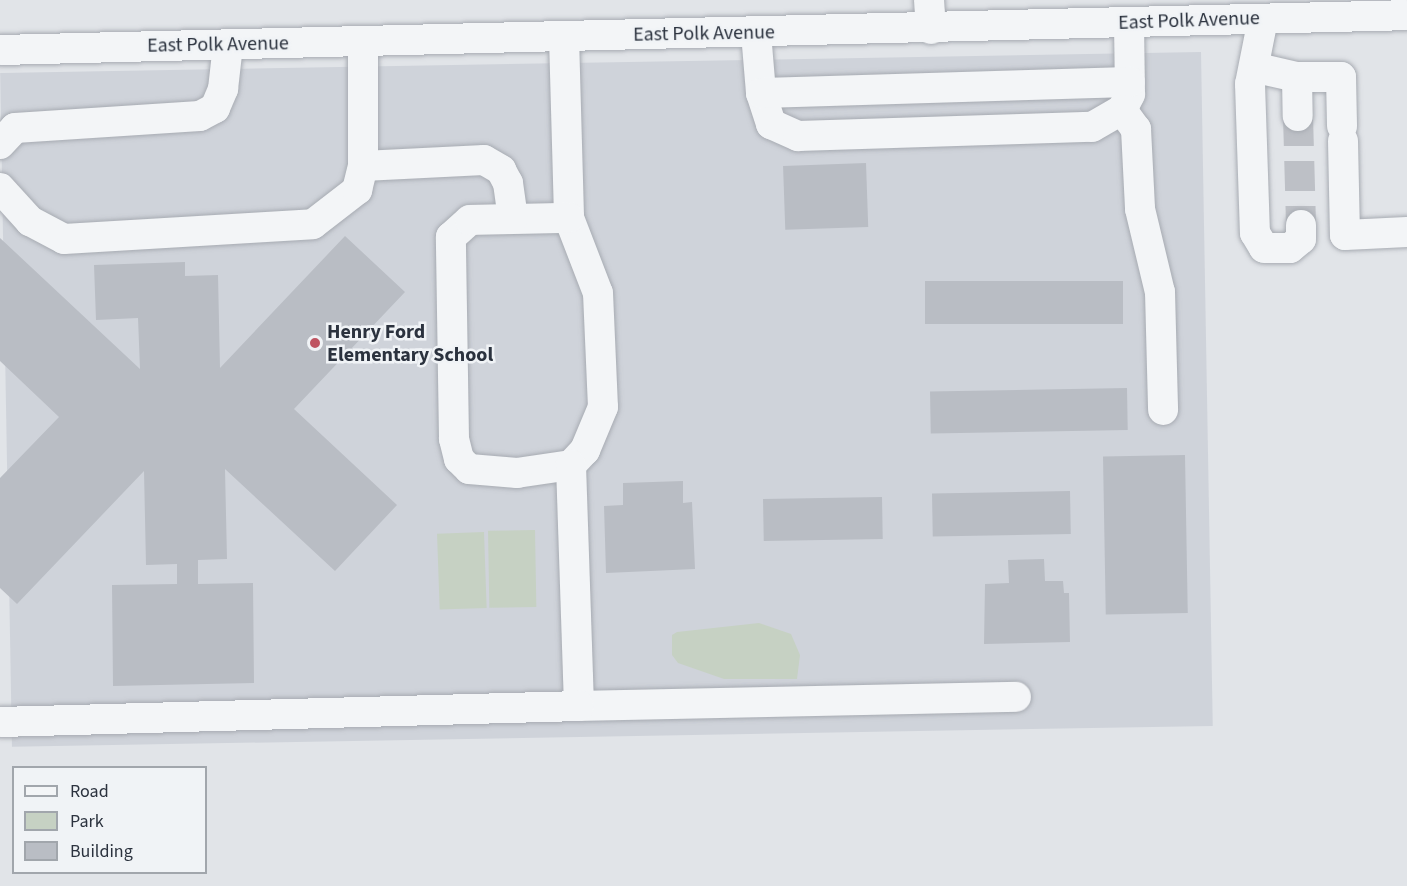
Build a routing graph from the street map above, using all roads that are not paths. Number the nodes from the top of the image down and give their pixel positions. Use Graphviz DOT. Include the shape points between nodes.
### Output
graph roads {
  1 [pos="1314,9"];
  2 [pos="1225,10"];
  3 [pos="930,14"];
  4 [pos="1407,15"];
  5 [pos="1263,19"];
  6 [pos="1129,23"];
  7 [pos="756,33"];
  8 [pos="564,37"];
  9 [pos="363,42"];
  10 [pos="228,45"];
  11 [pos="0,50"];
  12 [pos="1257,68"];
  13 [pos="1297,77"];
  14 [pos="761,93"];
  15 [pos="1126,96"];
  16 [pos="1298,116"];
  17 [pos="0,144"];
  18 [pos="363,166"];
  19 [pos="0,188"];
  20 [pos="513,218"];
  21 [pos="569,218"];
  22 [pos="1301,225"];
  23 [pos="1407,232"];
  24 [pos="1163,410"];
  25 [pos="571,465"];
  26 [pos="1016,698"];
  27 [pos="579,706"];
  28 [pos="0,722"];
  1 -- 4 [label="street, East Polk Avenue"];
  1 -- 5 [label="street, East Polk Avenue"];
  2 -- 5 [label="street, East Polk Avenue"];
  2 -- 6 [label="street, East Polk Avenue"];
  3 -- 6 [label="street, East Polk Avenue"];
  3 -- 7 [label="street, East Polk Avenue"];
  5 -- 12 [label="street"];
  6 -- 15 [label="street"];
  7 -- 8 [label="street, East Polk Avenue"];
  7 -- 14 [label="street"];
  8 -- 9 [label="street, East Polk Avenue"];
  8 -- 21 [label="street"];
  9 -- 10 [label="street, East Polk Avenue"];
  9 -- 18 [label="street"];
  10 -- 11 [label="street, East Polk Avenue"];
  10 -- 17 [label="street" via="223,89 215,108 200,116 15,128"];
  12 -- 13 [label="street"];
  12 -- 22 [label="street" via="1250,84 1255,233 1264,248 1290,248 1301,239"];
  13 -- 16 [label="street"];
  13 -- 23 [label="street" via="1341,77 1345,236"];
  14 -- 15 [label="street"];
  14 -- 15 [label="street" via="771,124 798,136 1092,127"];
  15 -- 24 [label="street" via="1136,129 1140,209 1160,292"];
  18 -- 19 [label="street" via="357,190 313,224 159,236 49,235"];
  18 -- 20 [label="street" via="484,160 501,170 508,183"];
  20 -- 21 [label="street"];
  20 -- 25 [label="street" via="470,220 451,237 459,459 483,474"];
  21 -- 25 [label="street" via="598,293 603,407 585,450"];
  25 -- 27 [label="street"];
  26 -- 27 [label="street"];
  27 -- 28 [label="street"];
}
